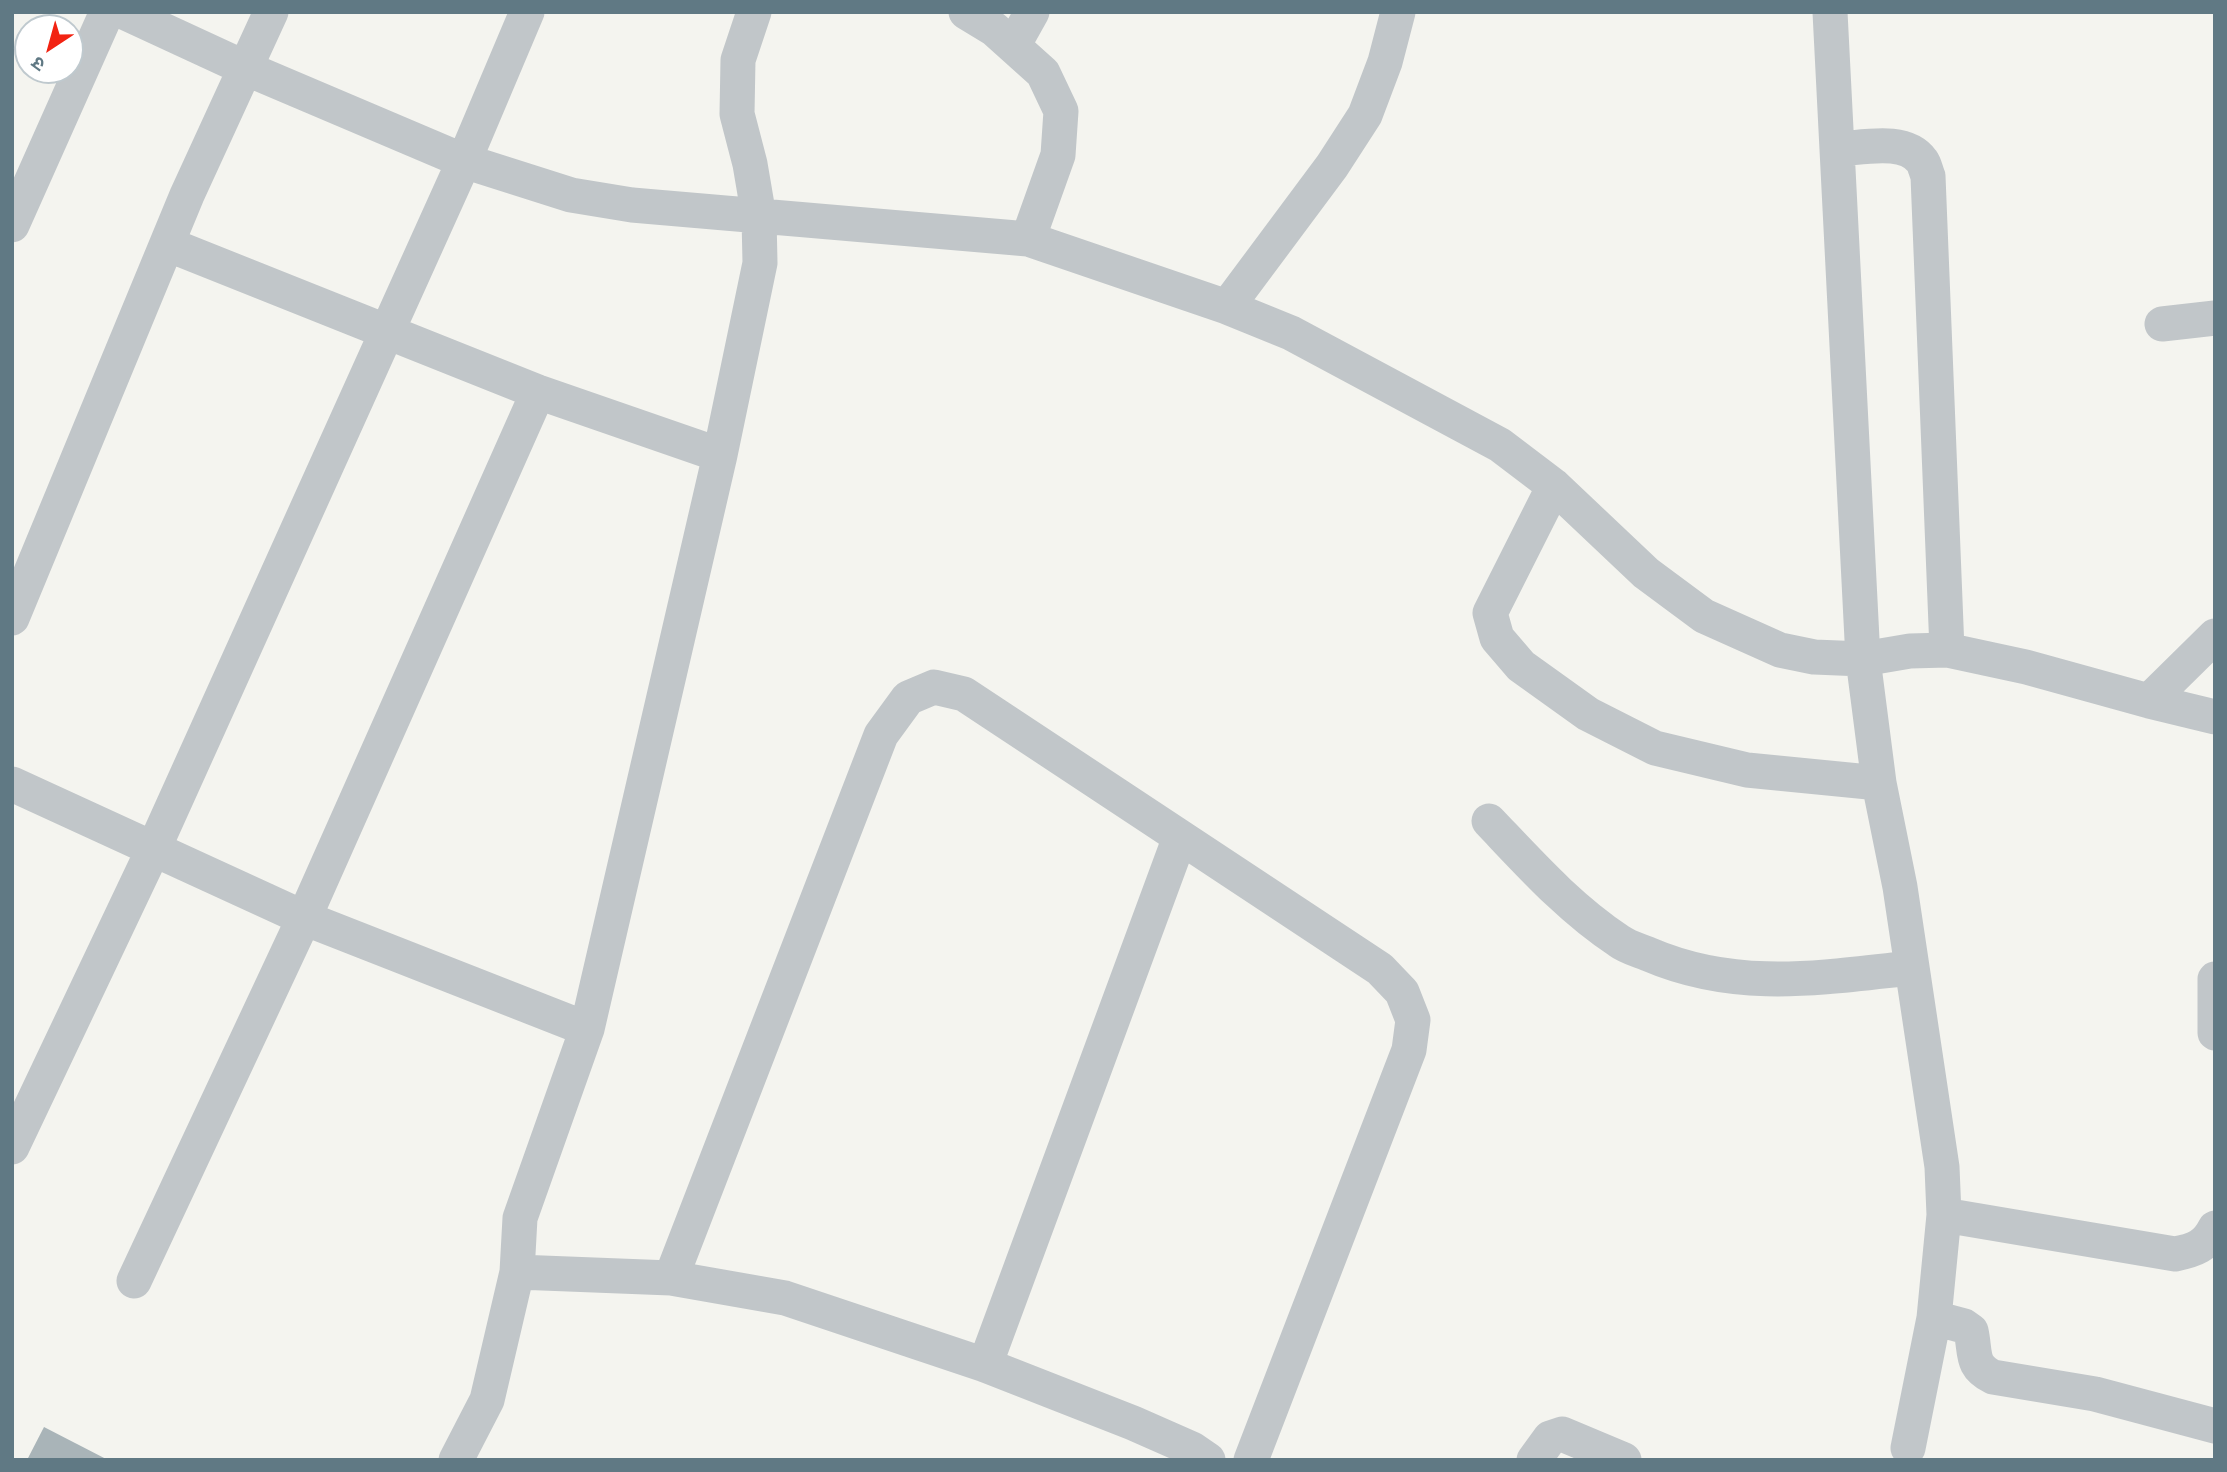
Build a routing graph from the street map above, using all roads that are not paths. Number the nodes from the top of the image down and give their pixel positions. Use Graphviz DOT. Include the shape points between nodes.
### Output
graph roads {
  1 [pos="107,12"];
  2 [pos="124,12"];
  3 [pos="271,12"];
  4 [pos="527,12"];
  5 [pos="754,12"];
  6 [pos="966,12"];
  7 [pos="1032,12"];
  8 [pos="1398,12"];
  9 [pos="1830,12"];
  10 [pos="1013,46"];
  11 [pos="245,68"];
  12 [pos="1837,149"];
  13 [pos="464,161"];
  14 [pos="759,217"];
  15 [pos="12,225"];
  16 [pos="1028,239"];
  17 [pos="167,244"];
  18 [pos="1227,307"];
  19 [pos="2215,318"];
  20 [pos="2162,324"];
  21 [pos="387,333"];
  22 [pos="538,392"];
  23 [pos="720,455"];
  24 [pos="1554,486"];
  25 [pos="12,618"];
  26 [pos="2215,636"];
  27 [pos="1947,650"];
  28 [pos="1863,659"];
  29 [pos="2149,701"];
  30 [pos="2215,717"];
  31 [pos="1879,782"];
  32 [pos="12,784"];
  33 [pos="1489,821"];
  34 [pos="1180,836"];
  35 [pos="153,850"];
  36 [pos="304,918"];
  37 [pos="1912,968"];
  38 [pos="2215,979"];
  39 [pos="587,1029"];
  40 [pos="2215,1033"];
  41 [pos="12,1147"];
  42 [pos="1944,1215"];
  43 [pos="2215,1228"];
  44 [pos="517,1272"];
  45 [pos="671,1278"];
  46 [pos="134,1281"];
  47 [pos="1934,1318"];
  48 [pos="985,1364"];
  49 [pos="2215,1426"];
  50 [pos="1908,1448"];
  51 [pos="456,1460"];
  52 [pos="1208,1460"];
  53 [pos="1251,1460"];
  54 [pos="1534,1460"];
  55 [pos="1624,1460"];
  1 -- 15 [label="street"];
  2 -- 11 [label="street"];
  3 -- 11 [label="street"];
  4 -- 13 [label="street"];
  5 -- 14 [label="street" via="738,60 737,114"];
  6 -- 10 [label="street"];
  7 -- 10 [label="street"];
  8 -- 18 [label="street" via="1364,115 1332,166"];
  9 -- 12 [label="street"];
  10 -- 16 [label="street" via="1043,73 1061,111 1058,155"];
  11 -- 13 [label="street"];
  11 -- 17 [label="street"];
  12 -- 27 [label="street" via="1891,146 1909,150 1923,161 1928,176"];
  12 -- 28 [label="street"];
  13 -- 14 [label="street" via="571,195"];
  13 -- 21 [label="street"];
  14 -- 16 [label="street"];
  14 -- 23 [label="street" via="760,263"];
  16 -- 18 [label="street"];
  17 -- 21 [label="street"];
  17 -- 25 [label="street"];
  18 -- 24 [label="street" via="1291,333 1500,445"];
  19 -- 20 [label="street"];
  21 -- 22 [label="street"];
  21 -- 35 [label="street"];
  22 -- 23 [label="street"];
  22 -- 36 [label="street"];
  23 -- 39 [label="street"];
  24 -- 28 [label="street" via="1646,573 1704,616 1780,650"];
  24 -- 31 [label="street" via="1490,613 1497,638 1521,666 1588,715 1655,748 1747,770"];
  26 -- 29 [label="street"];
  27 -- 28 [label="street"];
  27 -- 29 [label="street"];
  28 -- 31 [label="street"];
  29 -- 30 [label="street"];
  31 -- 37 [label="street"];
  32 -- 35 [label="street"];
  33 -- 37 [label="street" via="1556,892 1620,942 1678,967 1738,978 1805,980"];
  34 -- 45 [label="street" via="964,694 934,687 908,698 881,735"];
  34 -- 48 [label="street"];
  34 -- 53 [label="street" via="1380,969 1402,992 1413,1020 1409,1050"];
  35 -- 36 [label="street"];
  35 -- 41 [label="street"];
  36 -- 39 [label="street"];
  36 -- 46 [label="street"];
  37 -- 42 [label="street" via="1942,1167"];
  38 -- 40 [label="street"];
  39 -- 44 [label="street" via="520,1218"];
  42 -- 43 [label="street" via="2175,1254 2196,1250"];
  42 -- 47 [label="street"];
  44 -- 45 [label="street"];
  44 -- 51 [label="street" via="487,1400"];
  45 -- 48 [label="street" via="785,1298"];
  47 -- 49 [label="street" via="1971,1331 1975,1361 1993,1377 2095,1394"];
  47 -- 50 [label="street"];
  48 -- 52 [label="street" via="1145,1428"];
  54 -- 55 [label="street" via="1550,1438 1562,1434"];
}
